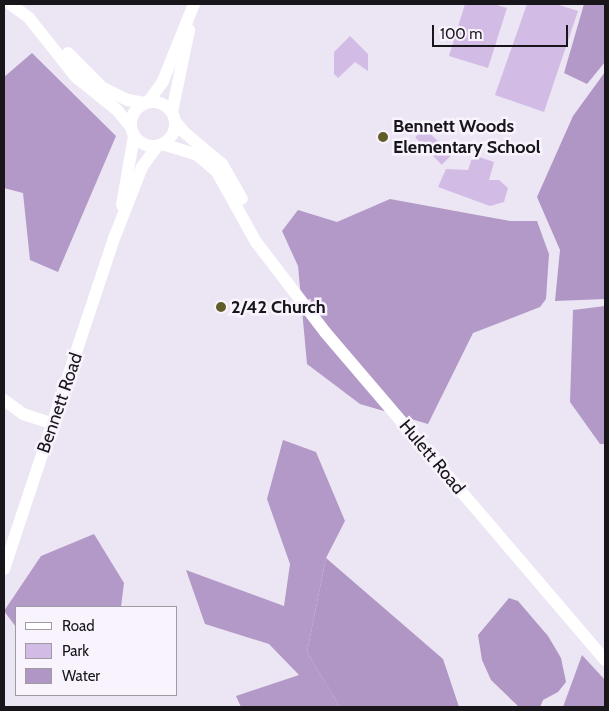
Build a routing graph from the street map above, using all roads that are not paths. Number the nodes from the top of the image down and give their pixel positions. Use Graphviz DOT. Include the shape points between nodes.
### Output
graph roads {
  1 [pos="10,4"];
  2 [pos="194,6"];
  3 [pos="29,18"];
  4 [pos="146,102"];
  5 [pos="174,116"];
  6 [pos="133,131"];
  7 [pos="160,145"];
  8 [pos="115,236"];
  9 [pos="264,252"];
  10 [pos="4,400"];
  11 [pos="52,424"];
  12 [pos="4,568"];
  13 [pos="602,650"];
  1 -- 3 [label="street"];
  2 -- 4 [label="street" via="164,80"];
  2 -- 5 [label="street"];
  3 -- 4 [label="street" via="46,29 102,88 128,100"];
  3 -- 6 [label="street" via="76,77 117,110"];
  4 -- 5 [label="street" via="164,104"];
  4 -- 6 [label="street" via="135,110"];
  5 -- 7 [label="street" via="171,137"];
  5 -- 9 [label="street, Hulett Road" via="191,138 213,154 233,179"];
  6 -- 7 [label="street" via="144,144"];
  6 -- 8 [label="street, Bennett Road"];
  7 -- 8 [label="street, Bennett Road" via="142,167"];
  7 -- 9 [label="street, Hulett Road" via="197,155 217,172"];
  8 -- 11 [label="street, Bennett Road"];
  9 -- 13 [label="street, Hulett Road" via="325,332"];
  10 -- 11 [label="street" via="23,414"];
  11 -- 12 [label="street, Bennett Road"];
}
